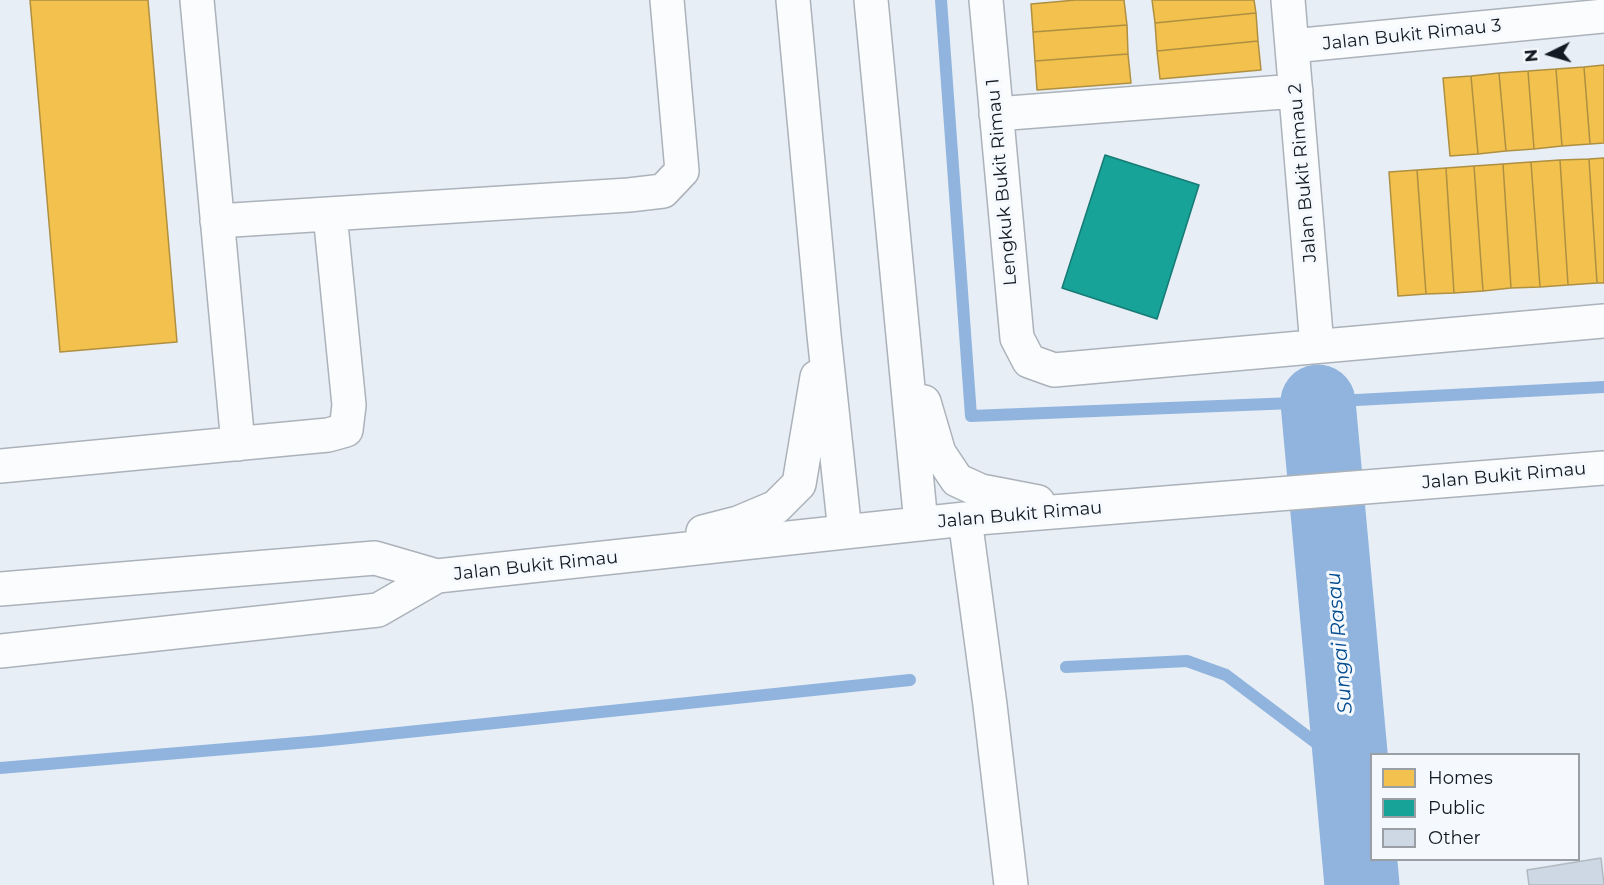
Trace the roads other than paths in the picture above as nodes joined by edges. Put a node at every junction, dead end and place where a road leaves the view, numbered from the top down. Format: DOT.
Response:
graph roads {
  1 [pos="197,0"];
  2 [pos="667,0"];
  3 [pos="793,0"];
  4 [pos="871,0"];
  5 [pos="986,0"];
  6 [pos="1288,0"];
  7 [pos="1599,11"];
  8 [pos="1292,46"];
  9 [pos="1296,91"];
  10 [pos="996,114"];
  11 [pos="330,214"];
  12 [pos="217,221"];
  13 [pos="1604,321"];
  14 [pos="901,325"];
  15 [pos="824,335"];
  16 [pos="1317,346"];
  17 [pos="238,444"];
  18 [pos="0,466"];
  19 [pos="1604,468"];
  20 [pos="1076,510"];
  21 [pos="965,519"];
  22 [pos="921,524"];
  23 [pos="844,532"];
  24 [pos="590,560"];
  25 [pos="437,576"];
  26 [pos="0,589"];
  27 [pos="0,651"];
  28 [pos="1011,885"];
  1 -- 12 [label="street"];
  2 -- 11 [label="street"];
  3 -- 15 [label="street"];
  4 -- 14 [label="street"];
  5 -- 10 [label="street, Lengkuk Bukit Rimau 1"];
  6 -- 8 [label="street, Jalan Bukit Rimau 2"];
  7 -- 8 [label="street, Jalan Bukit Rimau 3"];
  8 -- 9 [label="street, Jalan Bukit Rimau 2"];
  9 -- 10 [label="street"];
  9 -- 16 [label="street, Jalan Bukit Rimau 2"];
  10 -- 16 [label="street, Lengkuk Bukit Rimau 1"];
  11 -- 12 [label="street"];
  11 -- 17 [label="street"];
  12 -- 17 [label="street"];
  13 -- 16 [label="street"];
  14 -- 20 [label="street"];
  14 -- 22 [label="street"];
  15 -- 23 [label="street"];
  15 -- 24 [label="street"];
  17 -- 18 [label="street"];
  19 -- 20 [label="street, Jalan Bukit Rimau"];
  20 -- 21 [label="street, Jalan Bukit Rimau"];
  21 -- 22 [label="street, Jalan Bukit Rimau"];
  21 -- 28 [label="street"];
  22 -- 23 [label="street, Jalan Bukit Rimau"];
  23 -- 24 [label="street, Jalan Bukit Rimau"];
  24 -- 25 [label="street, Jalan Bukit Rimau"];
  25 -- 26 [label="street, Jalan Bukit Rimau"];
  25 -- 27 [label="street, Jalan Bukit Rimau"];
}
